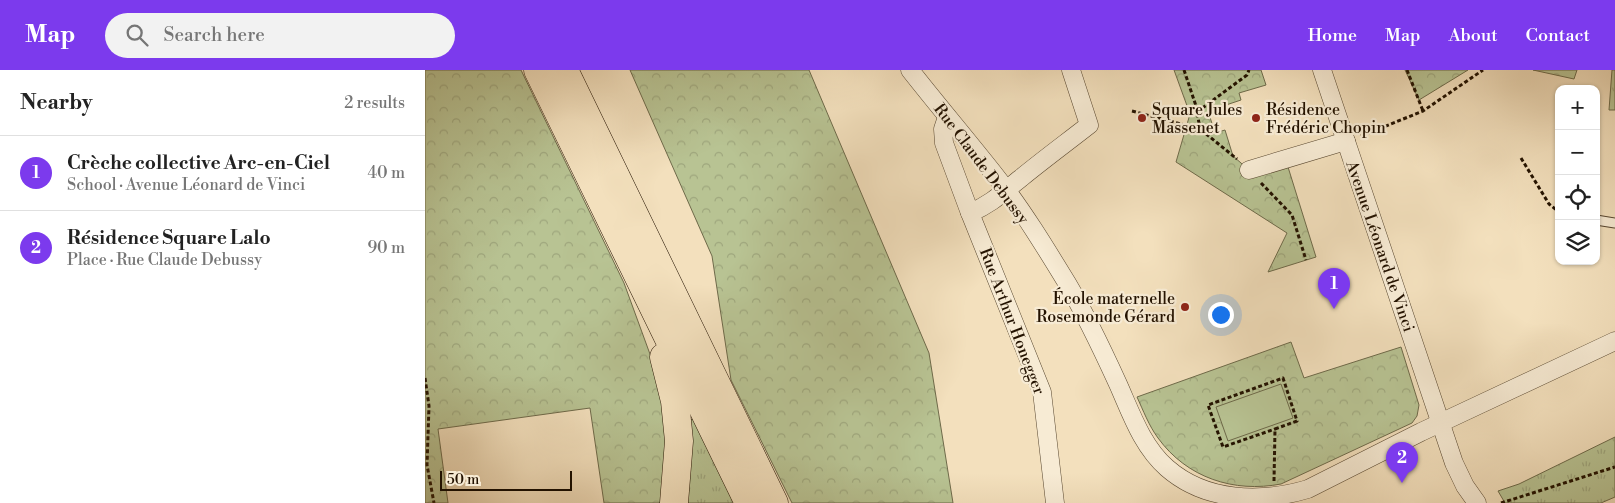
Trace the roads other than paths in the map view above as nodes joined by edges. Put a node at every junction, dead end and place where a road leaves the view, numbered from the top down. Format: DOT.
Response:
graph roads {
  1 [pos="538,70"];
  2 [pos="564,70"];
  3 [pos="911,70"];
  4 [pos="1071,70"];
  5 [pos="1322,70"];
  6 [pos="947,117"];
  7 [pos="1346,141"];
  8 [pos="1249,170"];
  9 [pos="1007,191"];
  10 [pos="970,213"];
  11 [pos="1600,221"];
  12 [pos="1615,223"];
  13 [pos="631,263"];
  14 [pos="1615,341"];
  15 [pos="1441,423"];
  16 [pos="1281,500"];
  17 [pos="674,503"];
  18 [pos="749,503"];
  19 [pos="775,503"];
  20 [pos="1055,503"];
  21 [pos="1477,503"];
  1 -- 13 [label="highway"];
  2 -- 19 [label="highway"];
  3 -- 6 [label="street, Rue Claude Debussy"];
  4 -- 9 [label="street"];
  5 -- 7 [label="street, Avenue Léonard de Vinci"];
  6 -- 9 [label="street, Rue Claude Debussy"];
  6 -- 10 [label="street, Rue Arthur Honegger"];
  7 -- 8 [label="street"];
  7 -- 15 [label="street, Avenue Léonard de Vinci"];
  9 -- 10 [label="street"];
  9 -- 16 [label="street, Rue Claude Debussy"];
  10 -- 20 [label="street, Rue Arthur Honegger"];
  11 -- 12 [label="lane"];
  13 -- 17 [label="highway"];
  13 -- 18 [label="highway"];
  14 -- 15 [label="street, Rue Claude Debussy"];
  15 -- 16 [label="street, Rue Claude Debussy"];
  15 -- 21 [label="street, Avenue Léonard de Vinci"];
}
